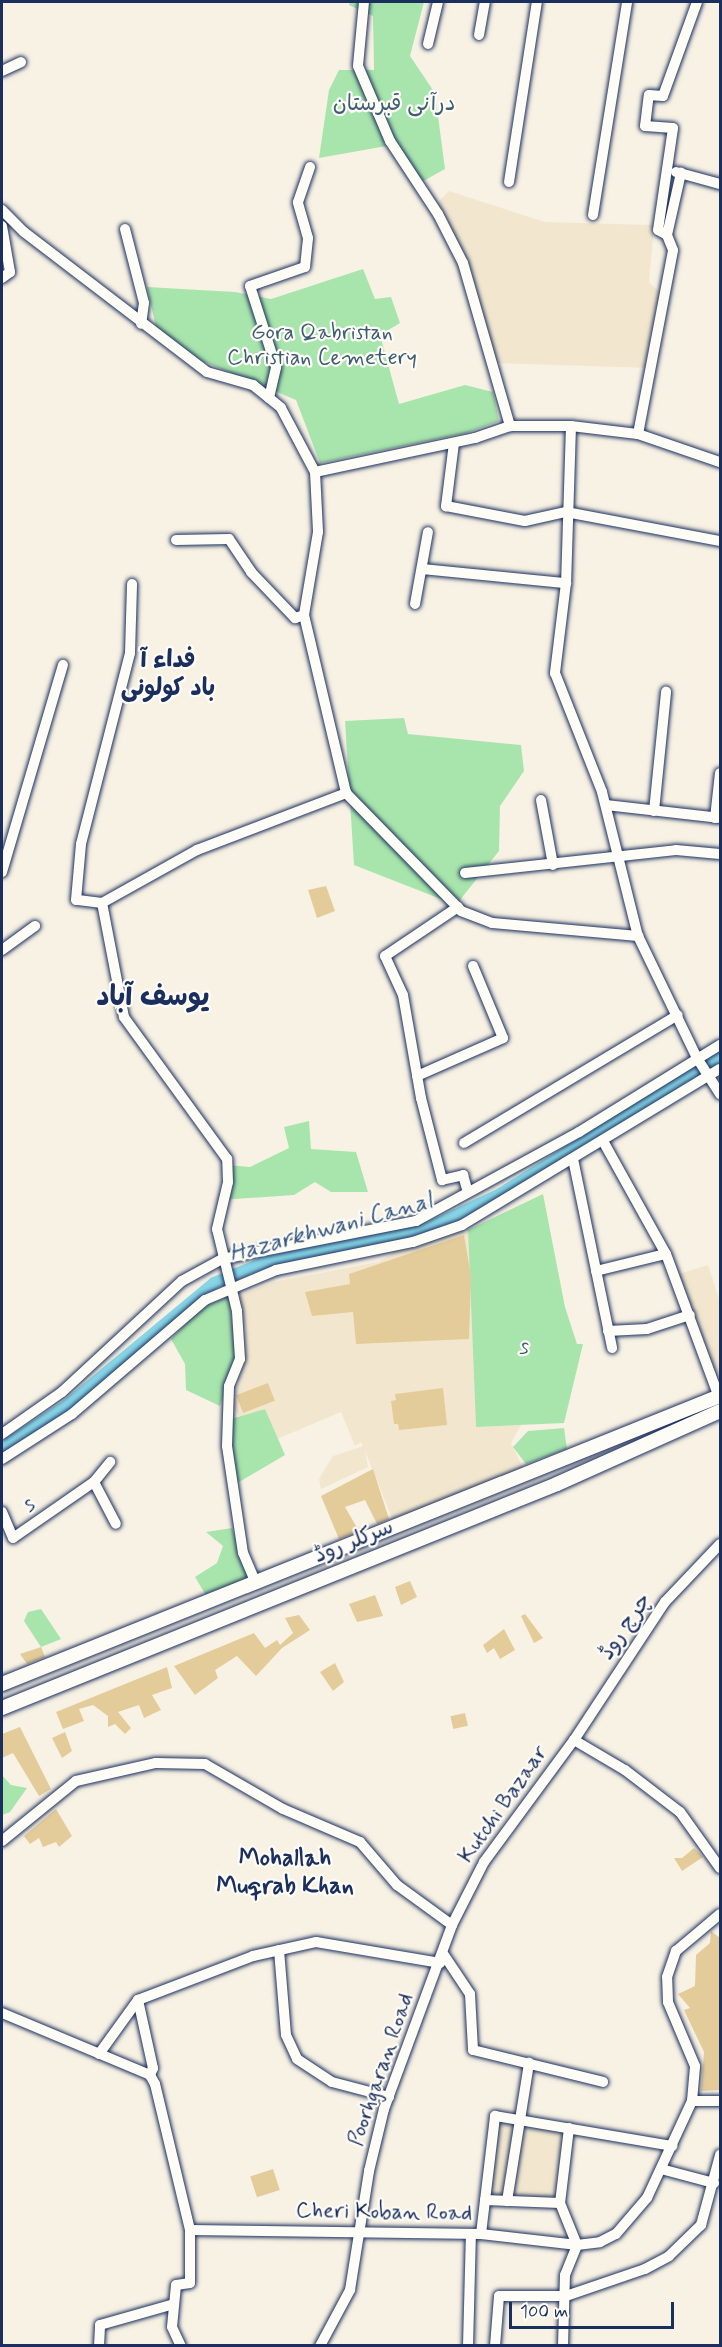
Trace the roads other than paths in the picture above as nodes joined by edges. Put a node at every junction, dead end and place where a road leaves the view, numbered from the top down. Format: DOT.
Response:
graph roads {
  1 [pos="364,2"];
  2 [pos="438,2"];
  3 [pos="485,2"];
  4 [pos="537,2"];
  5 [pos="627,2"];
  6 [pos="697,2"];
  7 [pos="478,35"];
  8 [pos="428,44"];
  9 [pos="21,62"];
  10 [pos="2,71"];
  11 [pos="310,167"];
  12 [pos="667,169"];
  13 [pos="681,173"];
  14 [pos="509,182"];
  15 [pos="720,184"];
  16 [pos="2,210"];
  17 [pos="593,215"];
  18 [pos="2,226"];
  19 [pos="124,229"];
  20 [pos="667,235"];
  21 [pos="2,278"];
  22 [pos="141,324"];
  23 [pos="269,399"];
  24 [pos="510,426"];
  25 [pos="571,426"];
  26 [pos="638,434"];
  27 [pos="454,442"];
  28 [pos="720,462"];
  29 [pos="315,472"];
  30 [pos="566,512"];
  31 [pos="428,532"];
  32 [pos="176,540"];
  33 [pos="720,541"];
  34 [pos="422,569"];
  35 [pos="566,583"];
  36 [pos="132,584"];
  37 [pos="415,604"];
  38 [pos="304,615"];
  39 [pos="63,665"];
  40 [pos="666,692"];
  41 [pos="720,773"];
  42 [pos="346,793"];
  43 [pos="542,800"];
  44 [pos="606,805"];
  45 [pos="654,810"];
  46 [pos="718,818"];
  47 [pos="720,854"];
  48 [pos="620,859"];
  49 [pos="553,865"];
  50 [pos="2,872"];
  51 [pos="465,873"];
  52 [pos="102,903"];
  53 [pos="458,907"];
  54 [pos="35,926"];
  55 [pos="638,936"];
  56 [pos="2,950"];
  57 [pos="473,966"];
  58 [pos="678,1015"];
  59 [pos="720,1045"];
  60 [pos="697,1058"];
  61 [pos="720,1069"];
  62 [pos="417,1076"];
  63 [pos="709,1076"];
  64 [pos="720,1094"];
  65 [pos="603,1141"];
  66 [pos="464,1143"];
  67 [pos="573,1159"];
  68 [pos="468,1192"];
  69 [pos="666,1254"];
  70 [pos="222,1259"];
  71 [pos="596,1271"];
  72 [pos="230,1287"];
  73 [pos="690,1315"];
  74 [pos="608,1331"];
  75 [pos="612,1348"];
  76 [pos="720,1396"];
  77 [pos="720,1411"];
  78 [pos="2,1434"];
  79 [pos="2,1459"];
  80 [pos="110,1462"];
  81 [pos="93,1482"];
  82 [pos="2,1512"];
  83 [pos="116,1524"];
  84 [pos="720,1544"];
  85 [pos="255,1581"];
  86 [pos="263,1601"];
  87 [pos="2,1684"];
  88 [pos="2,1708"];
  89 [pos="574,1740"];
  90 [pos="2,1841"];
  91 [pos="720,1868"];
  92 [pos="720,1914"];
  93 [pos="452,1925"];
  94 [pos="279,1950"];
  95 [pos="442,1959"];
  96 [pos="138,2000"];
  97 [pos="2,2013"];
  98 [pos="99,2054"];
  99 [pos="529,2063"];
  100 [pos="150,2075"];
  101 [pos="603,2082"];
  102 [pos="389,2097"];
  103 [pos="692,2101"];
  104 [pos="720,2101"];
  105 [pos="519,2120"];
  106 [pos="569,2128"];
  107 [pos="672,2146"];
  108 [pos="720,2155"];
  109 [pos="661,2169"];
  110 [pos="714,2183"];
  111 [pos="485,2200"];
  112 [pos="507,2201"];
  113 [pos="560,2203"];
  114 [pos="190,2229"];
  115 [pos="363,2231"];
  116 [pos="476,2234"];
  117 [pos="577,2245"];
  118 [pos="566,2296"];
  119 [pos="174,2304"];
  120 [pos="99,2346"];
  121 [pos="181,2346"];
  122 [pos="320,2346"];
  123 [pos="468,2346"];
  124 [pos="495,2346"];
  125 [pos="563,2346"];
  1 -- 24 [label="street"];
  2 -- 8 [label="street"];
  3 -- 7 [label="street"];
  4 -- 14 [label="street"];
  5 -- 17 [label="street"];
  6 -- 12 [label="street"];
  9 -- 10 [label="street"];
  11 -- 23 [label="street"];
  12 -- 13 [label="street"];
  12 -- 20 [label="street"];
  13 -- 15 [label="street"];
  13 -- 20 [label="street"];
  16 -- 22 [label="street"];
  18 -- 21 [label="street"];
  19 -- 22 [label="street"];
  20 -- 26 [label="street"];
  22 -- 23 [label="street"];
  23 -- 29 [label="street"];
  24 -- 25 [label="street"];
  24 -- 27 [label="street"];
  25 -- 26 [label="street"];
  25 -- 30 [label="street"];
  26 -- 28 [label="street"];
  27 -- 29 [label="street"];
  27 -- 30 [label="street"];
  29 -- 38 [label="street"];
  30 -- 33 [label="street"];
  30 -- 35 [label="street"];
  31 -- 34 [label="street"];
  32 -- 38 [label="street"];
  34 -- 35 [label="street"];
  34 -- 37 [label="street"];
  35 -- 44 [label="street"];
  36 -- 52 [label="street"];
  38 -- 42 [label="street"];
  39 -- 50 [label="street"];
  40 -- 45 [label="street"];
  41 -- 46 [label="street"];
  42 -- 52 [label="street"];
  42 -- 53 [label="street"];
  43 -- 49 [label="street"];
  44 -- 45 [label="street"];
  44 -- 48 [label="street"];
  45 -- 46 [label="street"];
  47 -- 48 [label="street"];
  48 -- 49 [label="street"];
  48 -- 55 [label="street"];
  49 -- 51 [label="street"];
  52 -- 70 [label="street"];
  53 -- 55 [label="street"];
  53 -- 62 [label="street"];
  54 -- 56 [label="street"];
  55 -- 58 [label="street"];
  57 -- 62 [label="street"];
  58 -- 60 [label="street"];
  58 -- 66 [label="street"];
  59 -- 60 [label="street"];
  60 -- 63 [label="street"];
  60 -- 68 [label="street"];
  61 -- 63 [label="street"];
  62 -- 68 [label="street"];
  63 -- 64 [label="street"];
  63 -- 65 [label="street"];
  65 -- 67 [label="street"];
  65 -- 69 [label="street"];
  67 -- 71 [label="street"];
  67 -- 72 [label="street"];
  68 -- 70 [label="street"];
  69 -- 71 [label="street"];
  69 -- 73 [label="street"];
  70 -- 72 [label="street"];
  70 -- 78 [label="street"];
  71 -- 74 [label="street"];
  72 -- 79 [label="street"];
  72 -- 85 [label="street"];
  73 -- 74 [label="street"];
  73 -- 76 [label="street"];
  74 -- 75 [label="street"];
  76 -- 85 [label="main road"];
  77 -- 86 [label="main road, سرکلر روڈ"];
  80 -- 81 [label="street, s"];
  81 -- 82 [label="street, s"];
  81 -- 83 [label="street"];
  84 -- 89 [label="street, چرچ روڈ"];
  85 -- 86 [label="main road"];
  85 -- 87 [label="main road"];
  86 -- 88 [label="main road, سرکلر روڈ"];
  89 -- 91 [label="street"];
  89 -- 93 [label="street, Kutchi Bazaar"];
  90 -- 93 [label="street"];
  92 -- 103 [label="street"];
  93 -- 95 [label="street, Poorhgaran Road"];
  94 -- 95 [label="street"];
  94 -- 96 [label="street"];
  94 -- 102 [label="street"];
  95 -- 99 [label="street"];
  95 -- 102 [label="street, Poorhgaran Road"];
  96 -- 98 [label="street"];
  96 -- 100 [label="street"];
  97 -- 98 [label="street"];
  98 -- 100 [label="street"];
  99 -- 101 [label="street"];
  99 -- 105 [label="street"];
  100 -- 114 [label="street"];
  102 -- 115 [label="street, Poorhgaran Road"];
  103 -- 104 [label="street"];
  103 -- 107 [label="street, Cheri Koban Road"];
  105 -- 106 [label="street"];
  105 -- 111 [label="street"];
  105 -- 112 [label="street"];
  106 -- 107 [label="street"];
  106 -- 113 [label="street"];
  107 -- 109 [label="street, Cheri Koban Road"];
  108 -- 110 [label="street"];
  109 -- 110 [label="street"];
  109 -- 117 [label="street, Cheri Koban Road"];
  110 -- 118 [label="street"];
  111 -- 112 [label="street"];
  111 -- 116 [label="street"];
  112 -- 113 [label="street"];
  113 -- 117 [label="street"];
  114 -- 115 [label="street, Cheri Koban Road"];
  114 -- 119 [label="street"];
  115 -- 116 [label="street, Cheri Koban Road"];
  115 -- 122 [label="street, Poorhgaran Road"];
  116 -- 117 [label="street, Cheri Koban Road"];
  116 -- 123 [label="street"];
  117 -- 118 [label="street"];
  118 -- 124 [label="street"];
  118 -- 125 [label="street"];
  119 -- 120 [label="street"];
  119 -- 121 [label="street"];
}
